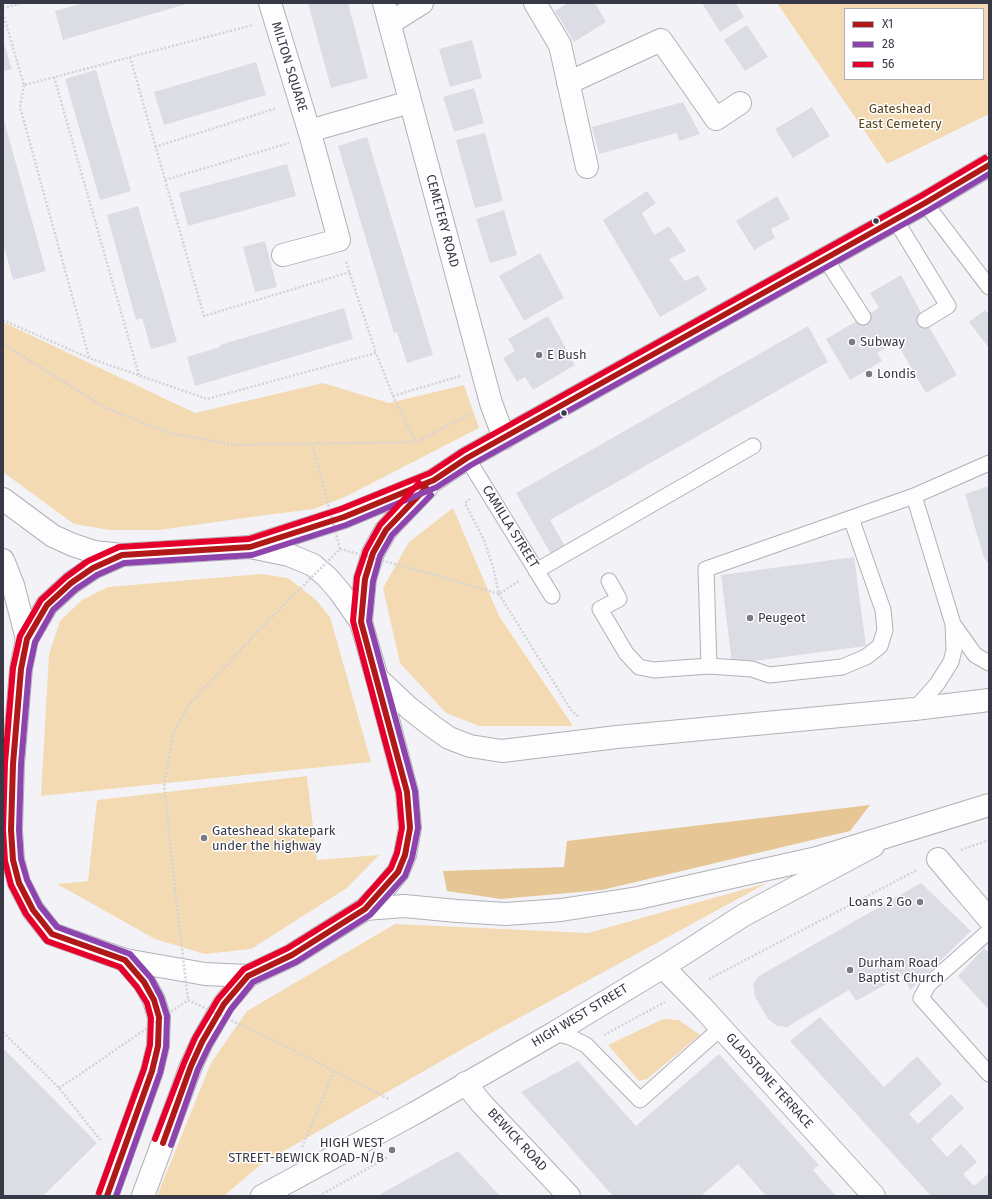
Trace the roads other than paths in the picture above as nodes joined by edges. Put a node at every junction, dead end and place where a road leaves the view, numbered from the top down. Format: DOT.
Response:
graph roads {
  1 [pos="422,3"];
  2 [pos="535,3"];
  3 [pos="272,11"];
  4 [pos="387,13"];
  5 [pos="568,83"];
  6 [pos="410,102"];
  7 [pos="740,103"];
  8 [pos="310,134"];
  9 [pos="989,165"];
  10 [pos="587,166"];
  11 [pos="925,203"];
  12 [pos="895,219"];
  13 [pos="283,255"];
  14 [pos="825,258"];
  15 [pos="989,287"];
  16 [pos="863,317"];
  17 [pos="925,320"];
  18 [pos="504,438"];
  19 [pos="753,446"];
  20 [pos="467,458"];
  21 [pos="989,463"];
  22 [pos="434,480"];
  23 [pos="914,496"];
  24 [pos="3,499"];
  25 [pos="851,518"];
  26 [pos="250,547"];
  27 [pos="122,556"];
  28 [pos="3,560"];
  29 [pos="536,571"];
  30 [pos="609,581"];
  31 [pos="552,596"];
  32 [pos="361,622"];
  33 [pos="953,624"];
  34 [pos="27,639"];
  35 [pos="989,664"];
  36 [pos="709,666"];
  37 [pos="377,678"];
  38 [pos="989,700"];
  39 [pos="915,709"];
  40 [pos="989,805"];
  41 [pos="897,833"];
  42 [pos="938,859"];
  43 [pos="365,909"];
  44 [pos="989,918"];
  45 [pos="989,931"];
  46 [pos="125,960"];
  47 [pos="663,967"];
  48 [pos="248,976"];
  49 [pos="721,1028"];
  50 [pos="554,1033"];
  51 [pos="989,1074"];
  52 [pos="465,1083"];
  53 [pos="107,1196"];
  54 [pos="143,1196"];
  55 [pos="262,1196"];
  56 [pos="570,1196"];
  57 [pos="874,1196"];
  1 -- 4 [label="main road"];
  2 -- 5 [label="main road"];
  3 -- 8 [label="main road, MILTON SQUARE"];
  4 -- 6 [label="main road, CEMETERY ROAD"];
  5 -- 7 [label="main road"];
  5 -- 10 [label="main road"];
  6 -- 8 [label="main road"];
  6 -- 18 [label="main road, CEMETERY ROAD"];
  8 -- 13 [label="main road, MILTON SQUARE"];
  9 -- 11 [label="main road"];
  11 -- 12 [label="main road"];
  11 -- 15 [label="lane"];
  12 -- 14 [label="main road"];
  12 -- 17 [label="lane"];
  14 -- 16 [label="lane"];
  14 -- 18 [label="main road"];
  18 -- 20 [label="main road"];
  19 -- 29 [label="lane"];
  20 -- 22 [label="main road"];
  20 -- 29 [label="lane, CAMILLA STREET"];
  21 -- 23 [label="lane"];
  22 -- 26 [label="main road"];
  22 -- 32 [label="main road"];
  23 -- 25 [label="lane"];
  23 -- 33 [label="lane"];
  24 -- 27 [label="main road"];
  25 -- 36 [label="lane"];
  25 -- 36 [label="lane"];
  26 -- 27 [label="main road"];
  26 -- 32 [label="main road"];
  27 -- 34 [label="main road"];
  28 -- 34 [label="main road"];
  29 -- 31 [label="lane, CAMILLA STREET"];
  30 -- 36 [label="lane"];
  32 -- 37 [label="main road"];
  33 -- 35 [label="lane"];
  33 -- 39 [label="lane"];
  34 -- 46 [label="main road"];
  37 -- 39 [label="main road"];
  37 -- 43 [label="main road"];
  38 -- 39 [label="main road"];
  40 -- 41 [label="main road"];
  41 -- 43 [label="main road"];
  41 -- 47 [label="main road, HIGH WEST STREET"];
  42 -- 44 [label="main road"];
  43 -- 48 [label="main road"];
  45 -- 51 [label="lane"];
  46 -- 48 [label="main road"];
  46 -- 53 [label="main road"];
  47 -- 49 [label="main road, GLADSTONE TERRACE"];
  47 -- 50 [label="main road, HIGH WEST STREET"];
  48 -- 54 [label="main road"];
  49 -- 50 [label="lane"];
  49 -- 57 [label="main road, GLADSTONE TERRACE"];
  50 -- 52 [label="main road, HIGH WEST STREET"];
  52 -- 55 [label="main road, HIGH WEST STREET"];
  52 -- 56 [label="main road, BEWICK ROAD"];
}
